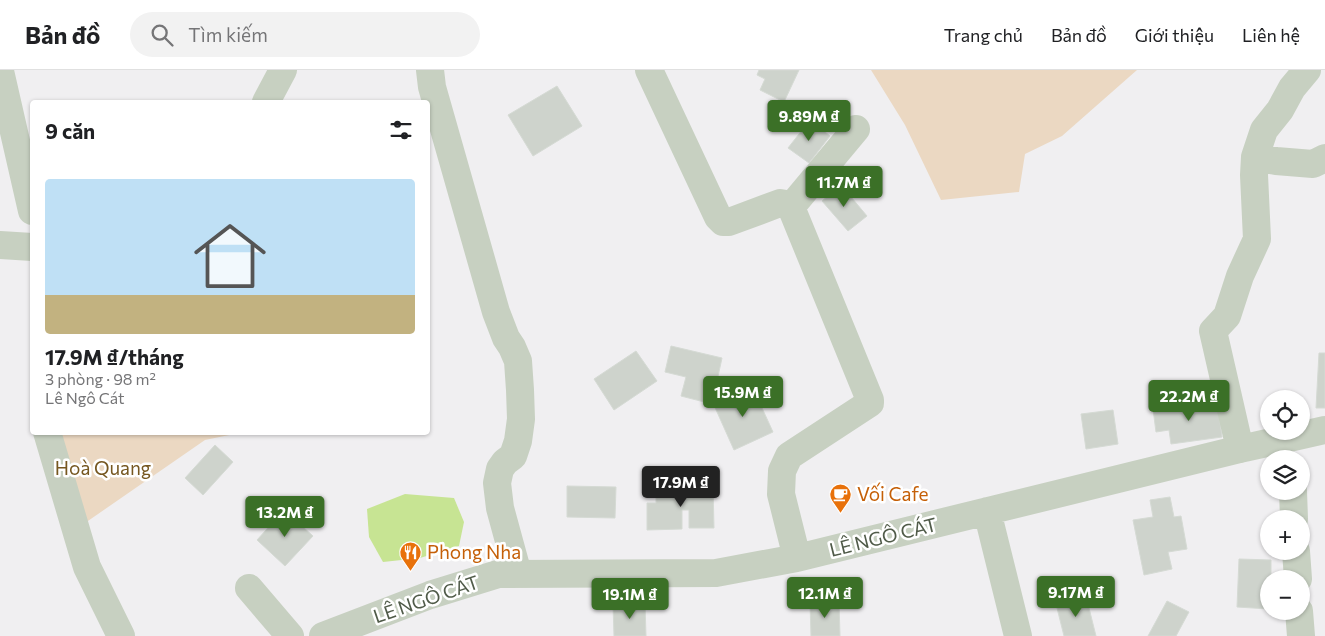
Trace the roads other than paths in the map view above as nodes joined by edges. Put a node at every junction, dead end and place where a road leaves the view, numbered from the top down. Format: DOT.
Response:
graph roads {
  1 [pos="0,70"];
  2 [pos="283,70"];
  3 [pos="430,70"];
  4 [pos="649,70"];
  5 [pos="1308,70"];
  6 [pos="267,100"];
  7 [pos="856,129"];
  8 [pos="1255,157"];
  9 [pos="1325,158"];
  10 [pos="30,201"];
  11 [pos="791,207"];
  12 [pos="0,245"];
  13 [pos="30,247"];
  14 [pos="1325,430"];
  15 [pos="48,435"];
  16 [pos="1240,448"];
  17 [pos="1291,448"];
  18 [pos="987,511"];
  19 [pos="797,558"];
  20 [pos="518,574"];
  21 [pos="249,588"];
  22 [pos="1300,620"];
  23 [pos="121,636"];
  24 [pos="290,636"];
  25 [pos="323,636"];
  26 [pos="1018,636"];
  27 [pos="1301,636"];
  1 -- 10 [label="street"];
  2 -- 6 [label="street"];
  3 -- 20 [label="street"];
  4 -- 11 [label="street"];
  5 -- 8 [label="street"];
  7 -- 11 [label="street"];
  8 -- 9 [label="street"];
  8 -- 16 [label="street"];
  11 -- 19 [label="street"];
  12 -- 13 [label="street"];
  14 -- 17 [label="street, LÊ NGÔ CÁT"];
  15 -- 23 [label="street"];
  16 -- 17 [label="street, LÊ NGÔ CÁT"];
  16 -- 18 [label="street, LÊ NGÔ CÁT"];
  18 -- 19 [label="street, LÊ NGÔ CÁT"];
  18 -- 26 [label="street"];
  19 -- 20 [label="street, LÊ NGÔ CÁT"];
  20 -- 25 [label="street, LÊ NGÔ CÁT"];
  21 -- 24 [label="street"];
  22 -- 27 [label="street"];
}
